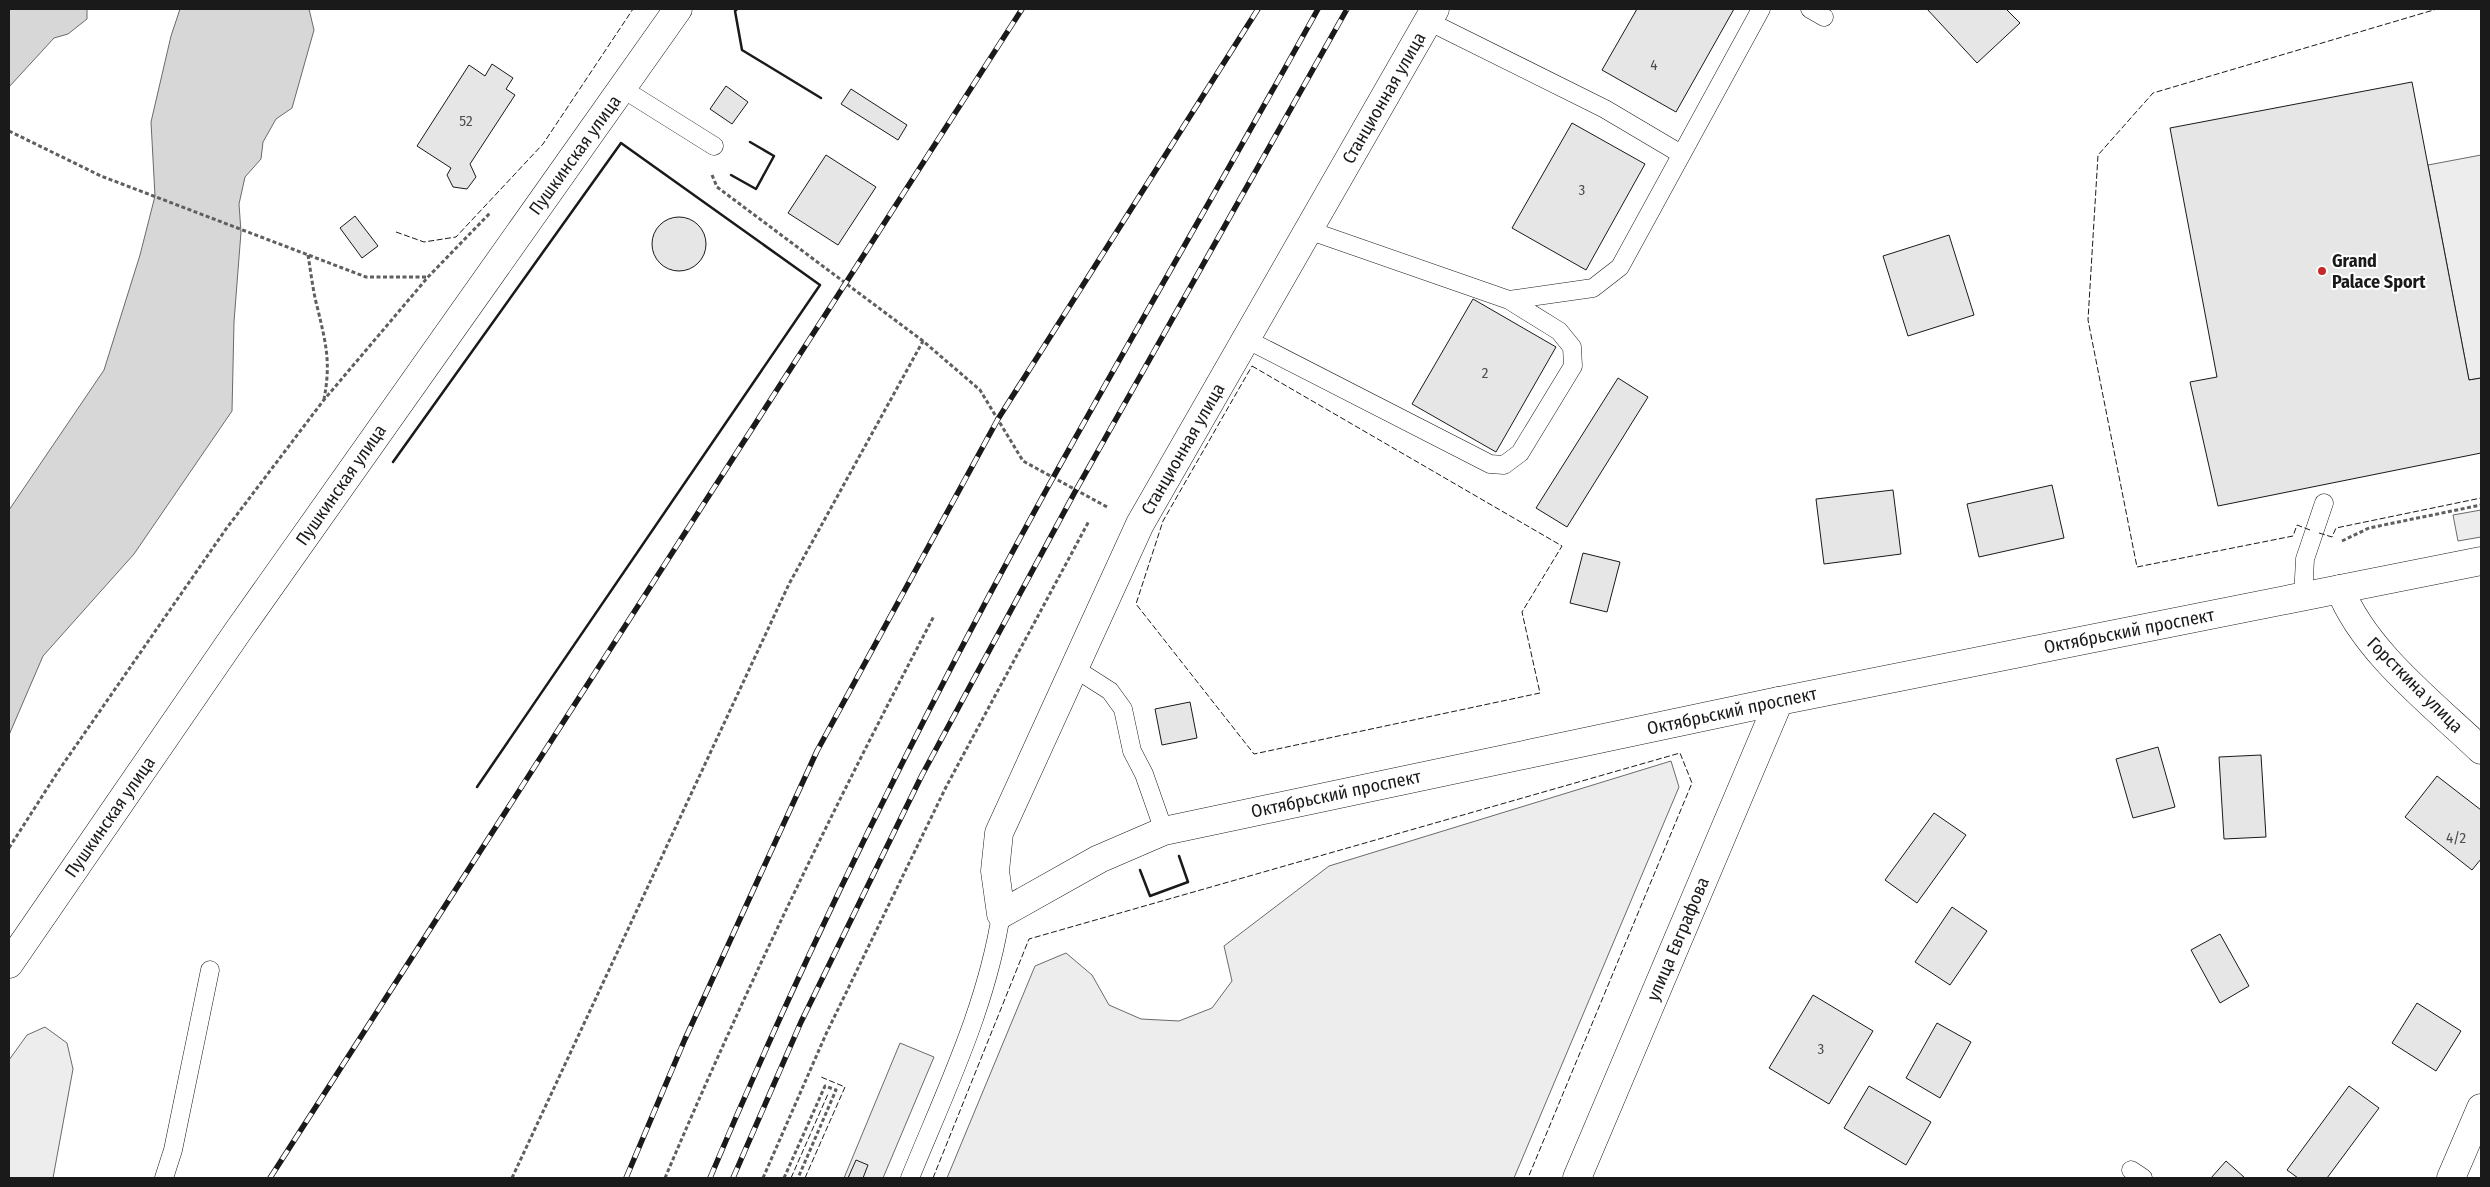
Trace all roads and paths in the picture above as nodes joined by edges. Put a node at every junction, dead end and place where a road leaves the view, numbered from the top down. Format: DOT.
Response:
graph roads {
  1 [pos="678,9"];
  2 [pos="1761,9"];
  3 [pos="1432,15"];
  4 [pos="623,89"];
  5 [pos="9,131"];
  6 [pos="714,146"];
  7 [pos="1681,154"];
  8 [pos="496,207"];
  9 [pos="1308,230"];
  10 [pos="308,255"];
  11 [pos="428,277"];
  12 [pos="1509,300"];
  13 [pos="1246,339"];
  14 [pos="923,341"];
  15 [pos="323,401"];
  16 [pos="2324,503"];
  17 [pos="2481,505"];
  18 [pos="1089,521"];
  19 [pos="1140,524"];
  20 [pos="2305,559"];
  21 [pos="2481,561"];
  22 [pos="2340,589"];
  23 [pos="2303,597"];
  24 [pos="934,616"];
  25 [pos="1074,668"];
  26 [pos="1779,701"];
  27 [pos="2481,750"];
  28 [pos="1164,831"];
  29 [pos="9,848"];
  30 [pos="1001,914"];
  31 [pos="9,964"];
  32 [pos="210,970"];
  33 [pos="2481,1108"];
  34 [pos="164,1178"];
  35 [pos="512,1178"];
  36 [pos="666,1178"];
  37 [pos="763,1178"];
  38 [pos="784,1178"];
  39 [pos="798,1178"];
  40 [pos="910,1178"];
  41 [pos="1577,1178"];
  42 [pos="2452,1178"];
  1 -- 4 [label="street, Пушкинская улица"];
  2 -- 7 [label="lane"];
  3 -- 7 [label="lane"];
  3 -- 9 [label="street, Станционная улица"];
  4 -- 6 [label="lane"];
  4 -- 31 [label="street, Пушкинская улица"];
  5 -- 10 [label="path"];
  6 -- 14 [label="path"];
  7 -- 12 [label="lane"];
  8 -- 11 [label="path"];
  9 -- 12 [label="lane"];
  9 -- 13 [label="street, Станционная улица"];
  10 -- 11 [label="path"];
  10 -- 15 [label="path"];
  11 -- 15 [label="path"];
  12 -- 13 [label="lane"];
  13 -- 19 [label="street, Станционная улица"];
  14 -- 19 [label="path"];
  14 -- 35 [label="path"];
  15 -- 29 [label="path"];
  16 -- 20 [label="lane"];
  17 -- 20 [label="path"];
  18 -- 37 [label="path"];
  19 -- 25 [label="street, Станционная улица"];
  20 -- 23 [label="lane"];
  21 -- 22 [label="street, Октябрьский проспект"];
  22 -- 23 [label="street, Октябрьский проспект"];
  22 -- 27 [label="street, Горсткина улица"];
  23 -- 26 [label="street, Октябрьский проспект"];
  24 -- 36 [label="path"];
  25 -- 28 [label="lane"];
  25 -- 30 [label="street, Станционная улица"];
  26 -- 28 [label="street, Октябрьский проспект"];
  26 -- 41 [label="street, улица Евграфова"];
  28 -- 30 [label="street, Октябрьский проспект"];
  30 -- 40 [label="lane"];
  32 -- 34 [label="lane"];
  33 -- 42 [label="street"];
  38 -- 39 [label="path"];
}
